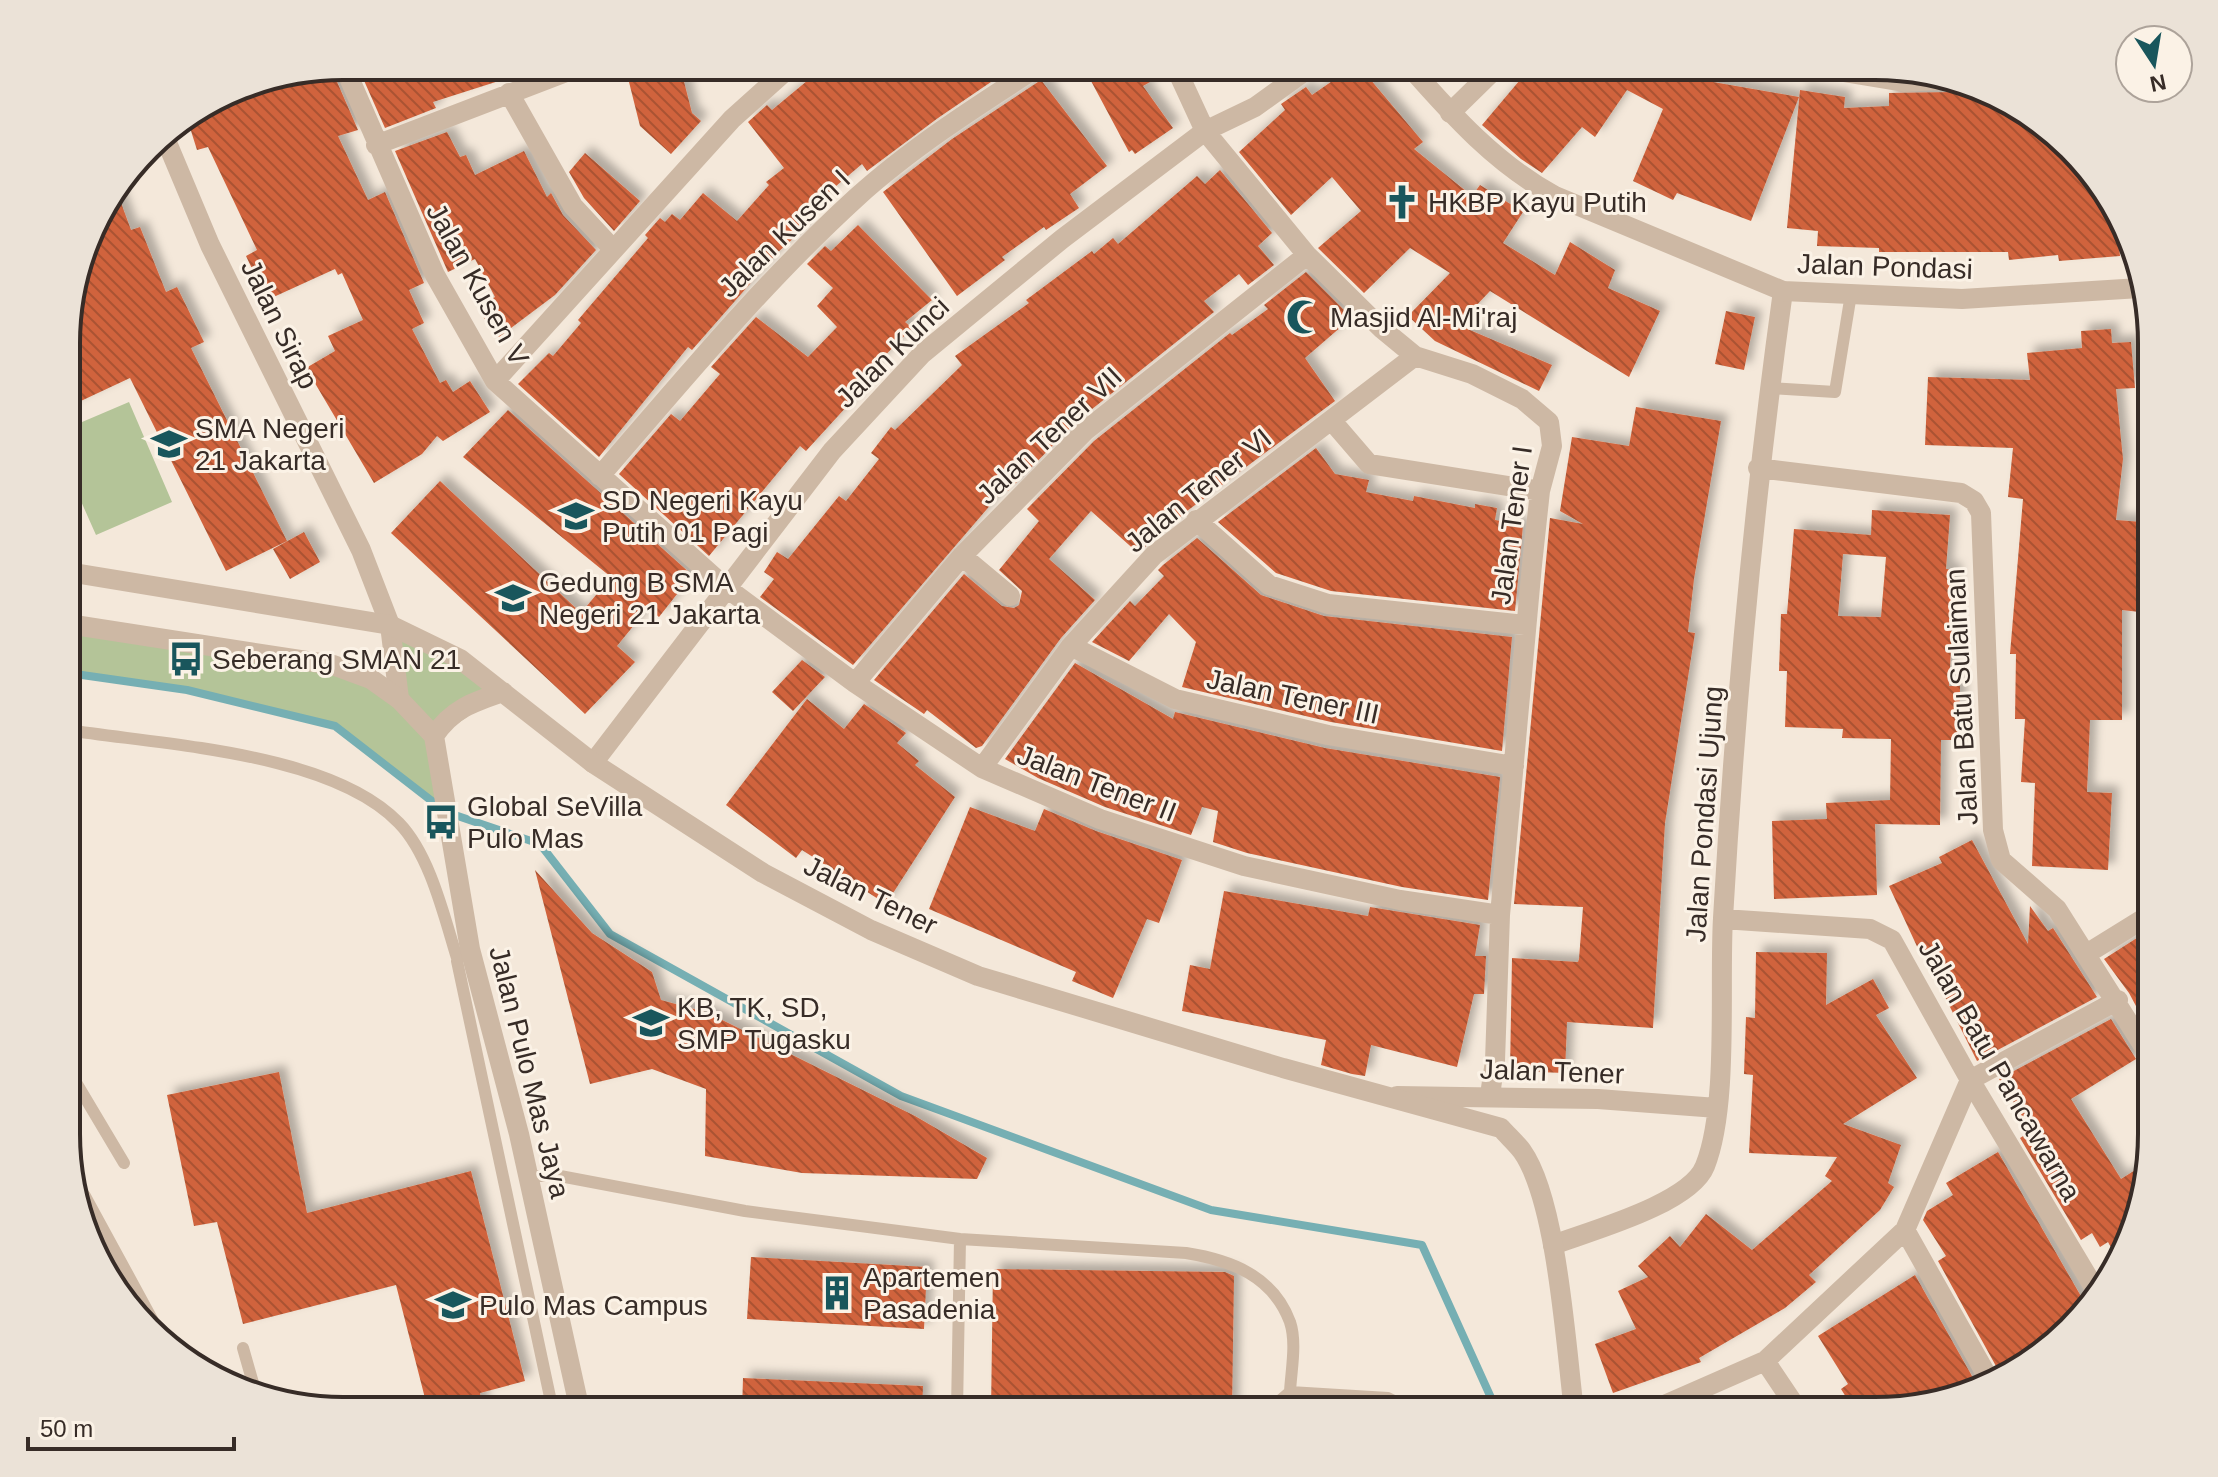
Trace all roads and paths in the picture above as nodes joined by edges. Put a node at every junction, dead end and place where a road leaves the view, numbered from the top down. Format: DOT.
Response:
graph roads {
  1 [pos="350,80"];
  2 [pos="544,80"];
  3 [pos="775,80"];
  4 [pos="1018,80"];
  5 [pos="1181,80"];
  6 [pos="1293,80"];
  7 [pos="1421,80"];
  8 [pos="1484,80"];
  9 [pos="509,93"];
  10 [pos="1450,113"];
  11 [pos="1205,131"];
  12 [pos="376,145"];
  13 [pos="169,146"];
  14 [pos="612,248"];
  15 [pos="1307,255"];
  16 [pos="2132,288"];
  17 [pos="1783,291"];
  18 [pos="1851,294"];
  19 [pos="1415,356"];
  20 [pos="495,381"];
  21 [pos="1769,388"];
  22 [pos="1332,421"];
  23 [pos="1758,468"];
  24 [pos="600,476"];
  25 [pos="1540,491"];
  26 [pos="1196,520"];
  27 [pos="962,556"];
  28 [pos="80,574"];
  29 [pos="724,586"];
  30 [pos="1010,596"];
  31 [pos="390,625"];
  32 [pos="1525,625"];
  33 [pos="80,626"];
  34 [pos="1071,646"];
  35 [pos="855,683"];
  36 [pos="503,692"];
  37 [pos="399,699"];
  38 [pos="80,731"];
  39 [pos="434,740"];
  40 [pos="593,763"];
  41 [pos="1514,766"];
  42 [pos="982,768"];
  43 [pos="1500,915"];
  44 [pos="1723,919"];
  45 [pos="2137,923"];
  46 [pos="463,953"];
  47 [pos="2088,953"];
  48 [pos="2118,1000"];
  49 [pos="2137,1033"];
  50 [pos="1970,1080"];
  51 [pos="80,1089"];
  52 [pos="1490,1095"];
  53 [pos="1384,1097"];
  54 [pos="1717,1108"];
  55 [pos="124,1163"];
  56 [pos="528,1176"];
  57 [pos="90,1206"];
  58 [pos="1905,1230"];
  59 [pos="960,1239"];
  60 [pos="1553,1245"];
  61 [pos="2092,1283"];
  62 [pos="145,1307"];
  63 [pos="243,1348"];
  64 [pos="1765,1361"];
  65 [pos="1985,1372"];
  66 [pos="252,1380"];
  67 [pos="1290,1392"];
  68 [pos="1285,1396"];
  69 [pos="1361,1396"];
  70 [pos="1572,1396"];
  71 [pos="1685,1396"];
  72 [pos="1789,1396"];
  73 [pos="550,1397"];
  74 [pos="574,1397"];
  75 [pos="957,1397"];
  1 -- 12 [label="street, Jalan Kusen V"];
  2 -- 9 [label="street"];
  3 -- 14 [label="street"];
  4 -- 24 [label="street, Jalan Kusen I"];
  5 -- 11 [label="street, Jalan Tener I"];
  6 -- 11 [label="street, Jalan Kunci"];
  7 -- 10 [label="street, Jalan Pondasi"];
  8 -- 10 [label="street"];
  9 -- 12 [label="street"];
  9 -- 14 [label="street"];
  10 -- 17 [label="street, Jalan Pondasi"];
  11 -- 15 [label="street, Jalan Tener I"];
  11 -- 29 [label="street, Jalan Kunci"];
  12 -- 20 [label="street, Jalan Kusen V"];
  13 -- 31 [label="street, Jalan Sirap"];
  14 -- 20 [label="street"];
  15 -- 19 [label="street, Jalan Tener I"];
  15 -- 27 [label="street, Jalan Tener VII"];
  16 -- 18 [label="street, Jalan Pondasi"];
  17 -- 18 [label="street, Jalan Pondasi"];
  17 -- 21 [label="street, Jalan Pondasi Ujung"];
  18 -- 21 [label="lane"];
  19 -- 22 [label="street, Jalan Tener VI"];
  19 -- 25 [label="street, Jalan Tener I"];
  20 -- 24 [label="street, Jalan Kusen V"];
  21 -- 23 [label="street, Jalan Pondasi Ujung"];
  22 -- 25 [label="street"];
  22 -- 26 [label="street, Jalan Tener VI"];
  23 -- 44 [label="street, Jalan Pondasi Ujung"];
  23 -- 47 [label="street, Jalan Batu Sulaiman"];
  24 -- 29 [label="street, Jalan Kusen V"];
  25 -- 32 [label="street, Jalan Tener I"];
  26 -- 32 [label="street"];
  26 -- 34 [label="street, Jalan Tener VI"];
  27 -- 30 [label="street"];
  27 -- 35 [label="street, Jalan Tener VII"];
  28 -- 31 [label="street, Jalan Tener"];
  29 -- 35 [label="street, Jalan Tener II"];
  29 -- 40 [label="street, Jalan Kunci"];
  31 -- 36 [label="street, Jalan Tener"];
  31 -- 37 [label="street, Jalan Sirap"];
  32 -- 41 [label="street, Jalan Tener I"];
  33 -- 37 [label="street"];
  34 -- 41 [label="street, Jalan Tener III"];
  34 -- 42 [label="street, Jalan Tener VI"];
  35 -- 42 [label="street, Jalan Tener II"];
  36 -- 39 [label="street"];
  36 -- 40 [label="street, Jalan Tener"];
  37 -- 39 [label="street"];
  38 -- 46 [label="lane"];
  39 -- 46 [label="street, Jalan Pulo Mas Jaya"];
  40 -- 53 [label="street, Jalan Tener"];
  41 -- 43 [label="street, Jalan Tener I"];
  42 -- 43 [label="street, Jalan Tener II"];
  43 -- 52 [label="street, Jalan Tener I"];
  44 -- 50 [label="street, Jalan Batu Pancawarna"];
  44 -- 54 [label="street, Jalan Pondasi Ujung"];
  45 -- 47 [label="street"];
  46 -- 56 [label="street, Jalan Pulo Mas Jaya"];
  46 -- 73 [label="lane"];
  47 -- 48 [label="street, Jalan Batu Sulaiman"];
  48 -- 49 [label="street, Jalan Batu Sulaiman"];
  48 -- 50 [label="street"];
  50 -- 58 [label="street"];
  50 -- 61 [label="street, Jalan Batu Pancawarna"];
  51 -- 55 [label="lane"];
  52 -- 53 [label="street, Jalan Tener"];
  52 -- 54 [label="street, Jalan Tener"];
  53 -- 60 [label="street, Jalan Tener"];
  54 -- 60 [label="street, Jalan Pondasi Ujung"];
  56 -- 59 [label="lane"];
  56 -- 74 [label="street, Jalan Pulo Mas Jaya"];
  57 -- 62 [label="lane"];
  58 -- 64 [label="street"];
  58 -- 65 [label="street"];
  59 -- 67 [label="lane"];
  59 -- 75 [label="lane"];
  60 -- 70 [label="street, Jalan Tener"];
  63 -- 66 [label="lane"];
  64 -- 71 [label="street"];
  64 -- 72 [label="street"];
  67 -- 68 [label="lane"];
  67 -- 69 [label="lane"];
}
